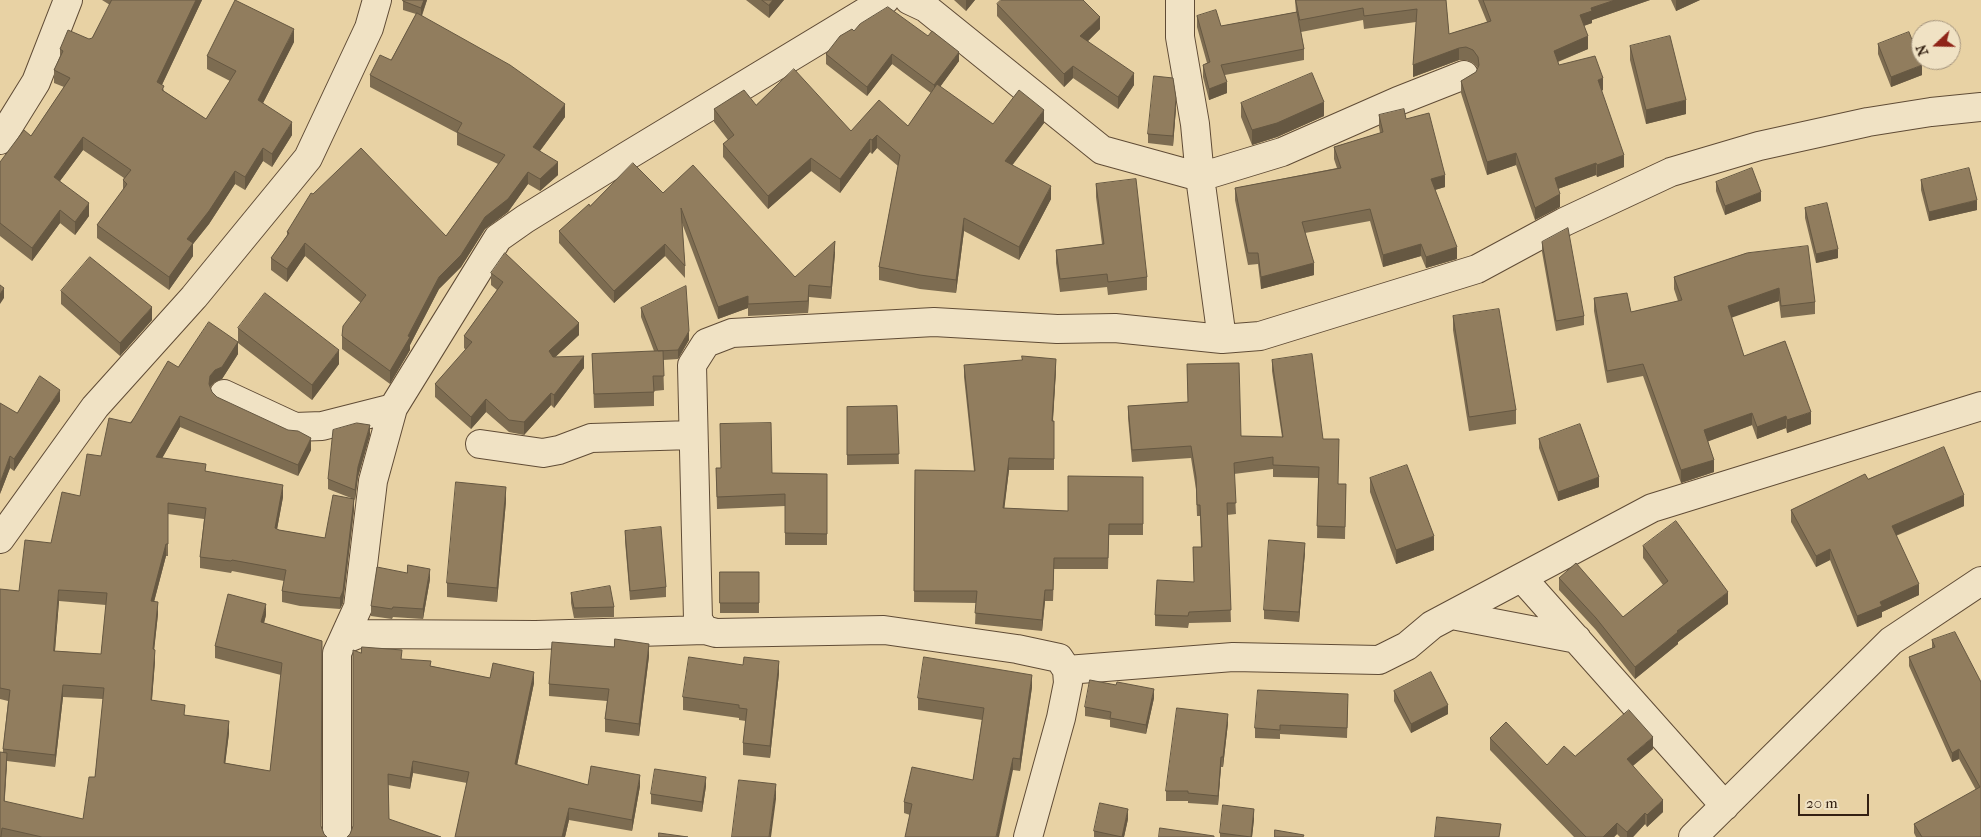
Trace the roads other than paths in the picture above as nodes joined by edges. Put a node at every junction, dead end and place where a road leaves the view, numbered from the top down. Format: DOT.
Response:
graph roads {
  1 [pos="68,0"];
  2 [pos="378,0"];
  3 [pos="885,0"];
  4 [pos="909,0"];
  5 [pos="1180,0"];
  6 [pos="1464,75"];
  7 [pos="1981,108"];
  8 [pos="0,140"];
  9 [pos="1200,177"];
  10 [pos="1222,339"];
  11 [pos="224,394"];
  12 [pos="1981,406"];
  13 [pos="393,408"];
  14 [pos="693,435"];
  15 [pos="480,444"];
  16 [pos="0,539"];
  17 [pos="1522,578"];
  18 [pos="1981,581"];
  19 [pos="1452,615"];
  20 [pos="705,630"];
  21 [pos="1577,639"];
  22 [pos="343,640"];
  23 [pos="1067,670"];
  24 [pos="1725,806"];
  25 [pos="337,837"];
  26 [pos="1028,837"];
  27 [pos="1693,837"];
  1 -- 8 [label="street"];
  2 -- 16 [label="street"];
  3 -- 13 [label="street"];
  4 -- 9 [label="street"];
  5 -- 9 [label="street"];
  6 -- 9 [label="street"];
  7 -- 10 [label="street"];
  9 -- 10 [label="street"];
  10 -- 14 [label="street"];
  11 -- 13 [label="street"];
  12 -- 17 [label="street"];
  13 -- 22 [label="street"];
  14 -- 15 [label="street"];
  14 -- 20 [label="street"];
  17 -- 19 [label="street"];
  17 -- 21 [label="street"];
  18 -- 24 [label="street"];
  19 -- 21 [label="street"];
  19 -- 23 [label="street"];
  20 -- 22 [label="street"];
  20 -- 23 [label="street"];
  21 -- 24 [label="street"];
  22 -- 25 [label="street"];
  23 -- 26 [label="street"];
  24 -- 27 [label="street"];
}
